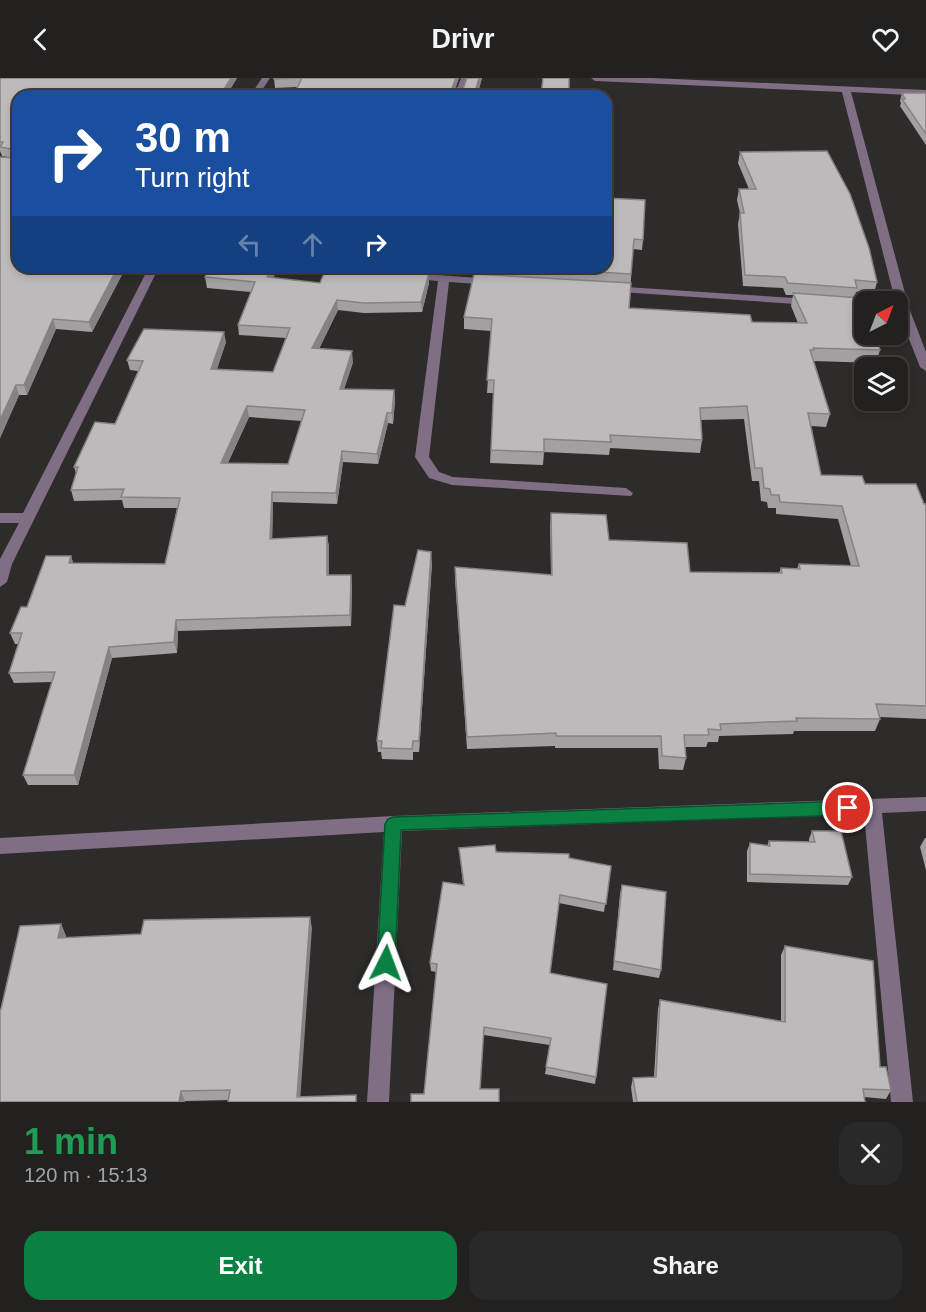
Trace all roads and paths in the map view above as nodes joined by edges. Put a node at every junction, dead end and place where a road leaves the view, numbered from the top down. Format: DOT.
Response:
graph roads {
  1 [pos="595,78"];
  2 [pos="696,80"];
  3 [pos="846,89"];
  4 [pos="926,93"];
  5 [pos="151,273"];
  6 [pos="362,273"];
  7 [pos="376,274"];
  8 [pos="399,276"];
  9 [pos="444,279"];
  10 [pos="502,282"];
  11 [pos="595,288"];
  12 [pos="896,291"];
  13 [pos="817,302"];
  14 [pos="908,326"];
  15 [pos="926,367"];
  16 [pos="626,493"];
  17 [pos="0,518"];
  18 [pos="29,518"];
  19 [pos="0,582"];
  20 [pos="926,804"];
  21 [pos="872,807"];
  22 [pos="393,824"];
  23 [pos="0,846"];
  24 [pos="378,1102"];
  25 [pos="902,1102"];
  1 -- 2 [label="street"];
  2 -- 3 [label="street"];
  3 -- 4 [label="street"];
  3 -- 12 [label="street"];
  5 -- 18 [label="street"];
  6 -- 7 [label="street"];
  8 -- 9 [label="street"];
  9 -- 10 [label="street"];
  9 -- 16 [label="street"];
  11 -- 13 [label="street"];
  14 -- 15 [label="street"];
  17 -- 18 [label="street"];
  18 -- 19 [label="street"];
  20 -- 21 [label="street"];
  21 -- 22 [label="street"];
  21 -- 25 [label="street"];
  22 -- 23 [label="street"];
  22 -- 24 [label="street"];
}
